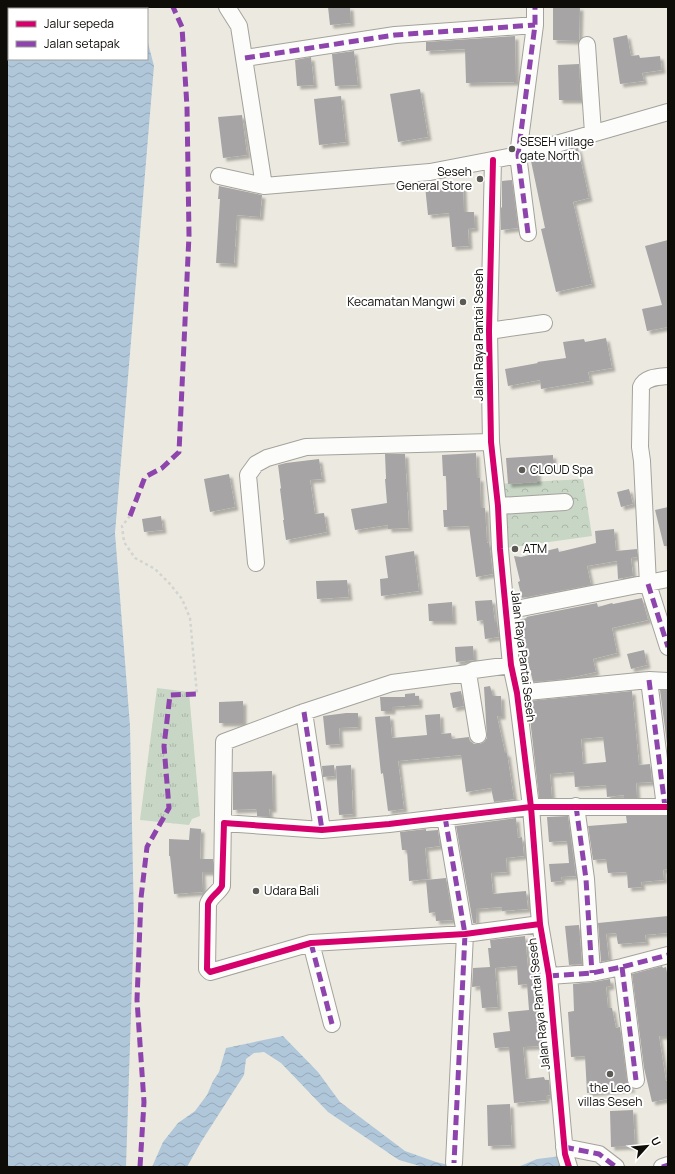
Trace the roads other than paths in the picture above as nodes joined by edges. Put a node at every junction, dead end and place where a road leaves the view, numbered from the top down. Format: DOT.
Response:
graph roads {
  1 [pos="227,7"];
  2 [pos="535,7"];
  3 [pos="535,25"];
  4 [pos="587,45"];
  5 [pos="245,58"];
  6 [pos="668,112"];
  7 [pos="593,133"];
  8 [pos="518,155"];
  9 [pos="493,160"];
  10 [pos="219,176"];
  11 [pos="264,186"];
  12 [pos="528,234"];
  13 [pos="544,323"];
  14 [pos="489,331"];
  15 [pos="668,376"];
  16 [pos="491,442"];
  17 [pos="565,502"];
  18 [pos="498,506"];
  19 [pos="256,563"];
  20 [pos="668,579"];
  21 [pos="648,584"];
  22 [pos="506,611"];
  23 [pos="668,647"];
  24 [pos="512,669"];
  25 [pos="468,673"];
  26 [pos="649,680"];
  27 [pos="668,681"];
  28 [pos="517,693"];
  29 [pos="304,712"];
  30 [pos="478,735"];
  31 [pos="576,806"];
  32 [pos="531,807"];
  33 [pos="666,807"];
  34 [pos="445,817"];
  35 [pos="224,823"];
  36 [pos="322,830"];
  37 [pos="540,924"];
  38 [pos="465,934"];
  39 [pos="311,943"];
  40 [pos="668,955"];
  41 [pos="622,967"];
  42 [pos="592,973"];
  43 [pos="549,976"];
  44 [pos="332,1024"];
  45 [pos="636,1080"];
  46 [pos="566,1156"];
  47 [pos="454,1163"];
  48 [pos="668,1165"];
  49 [pos="616,1167"];
  50 [pos="662,1167"];
  1 -- 5 [label="street"];
  2 -- 3 [label="street"];
  3 -- 5 [label="street"];
  3 -- 8 [label="street"];
  4 -- 7 [label="street"];
  5 -- 11 [label="street"];
  6 -- 7 [label="street"];
  7 -- 8 [label="street"];
  8 -- 9 [label="street"];
  8 -- 12 [label="street"];
  9 -- 11 [label="street"];
  9 -- 14 [label="street, Jalan Raya Pantai Seseh"];
  10 -- 11 [label="street"];
  13 -- 14 [label="street"];
  14 -- 16 [label="street, Jalan Raya Pantai Seseh"];
  15 -- 21 [label="street"];
  16 -- 18 [label="street, Jalan Raya Pantai Seseh"];
  16 -- 19 [label="street"];
  17 -- 18 [label="street"];
  18 -- 22 [label="street, Jalan Raya Pantai Seseh"];
  20 -- 21 [label="street"];
  21 -- 22 [label="street"];
  21 -- 23 [label="street"];
  22 -- 24 [label="street, Jalan Raya Pantai Seseh"];
  24 -- 25 [label="street"];
  24 -- 28 [label="street, Jalan Raya Pantai Seseh"];
  25 -- 29 [label="street"];
  25 -- 30 [label="street"];
  26 -- 27 [label="street"];
  26 -- 28 [label="street"];
  26 -- 33 [label="street"];
  28 -- 32 [label="street, Jalan Raya Pantai Seseh"];
  29 -- 35 [label="street"];
  29 -- 36 [label="street"];
  31 -- 32 [label="street"];
  31 -- 33 [label="street"];
  31 -- 42 [label="street"];
  32 -- 34 [label="street"];
  32 -- 37 [label="street, Jalan Raya Pantai Seseh"];
  34 -- 36 [label="street"];
  34 -- 38 [label="street"];
  35 -- 36 [label="street"];
  35 -- 39 [label="street"];
  37 -- 38 [label="street"];
  37 -- 43 [label="street, Jalan Raya Pantai Seseh"];
  38 -- 39 [label="street"];
  38 -- 47 [label="street"];
  39 -- 44 [label="street"];
  40 -- 41 [label="street"];
  41 -- 42 [label="street"];
  41 -- 45 [label="street"];
  42 -- 43 [label="street"];
  43 -- 46 [label="street, Jalan Raya Pantai Seseh"];
  46 -- 49 [label="street"];
  48 -- 50 [label="street"];
}
